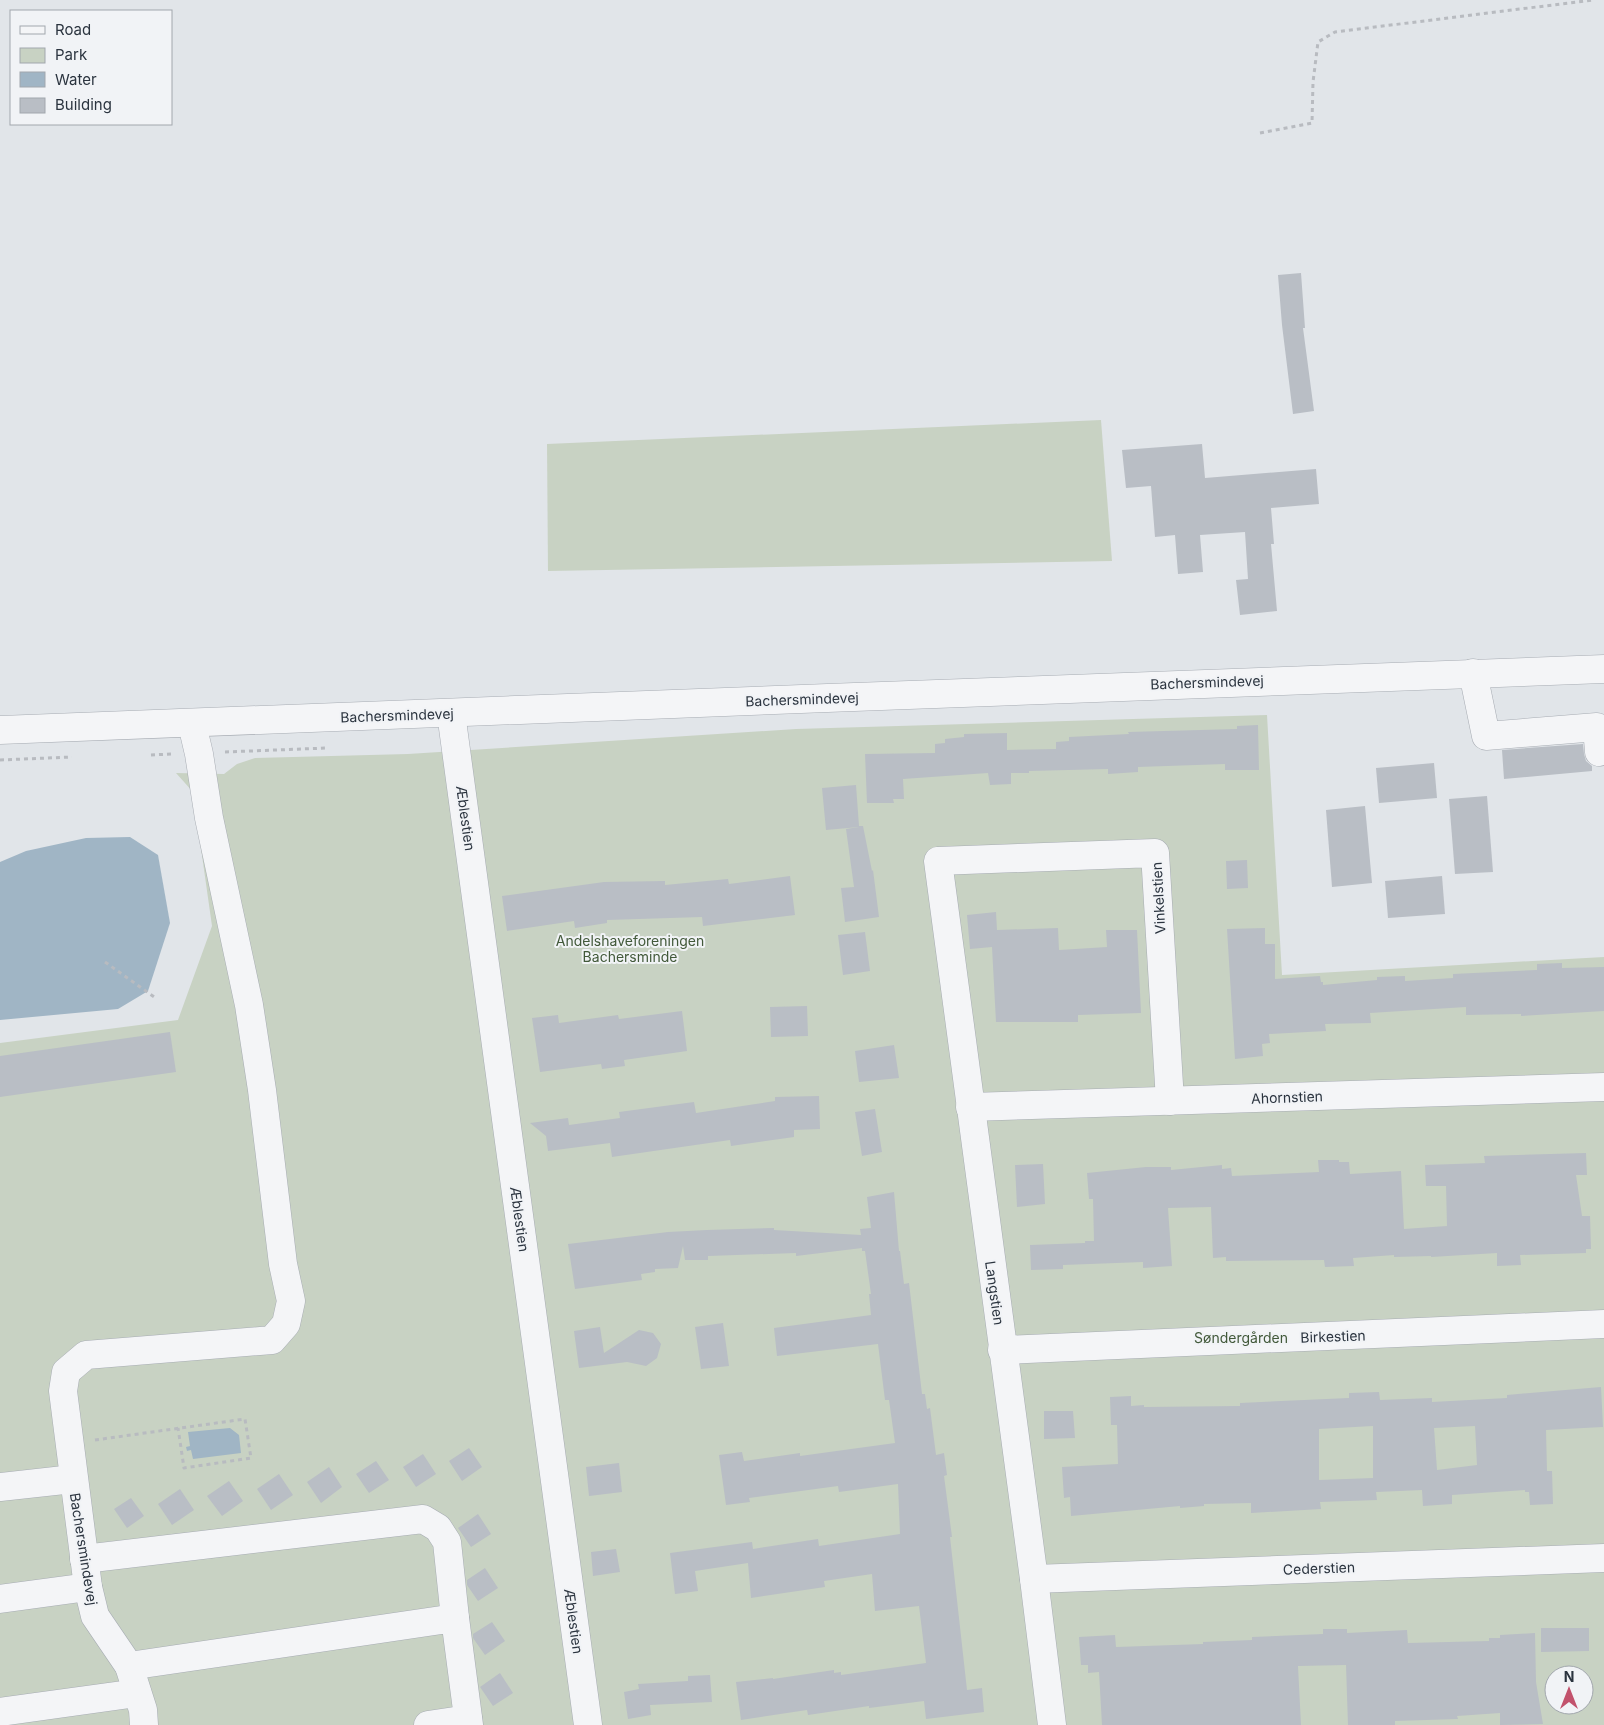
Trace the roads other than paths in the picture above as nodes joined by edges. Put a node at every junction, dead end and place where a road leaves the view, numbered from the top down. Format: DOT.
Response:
graph roads {
  1 [pos="1604,669"];
  2 [pos="1473,673"];
  3 [pos="451,713"];
  4 [pos="192,724"];
  5 [pos="0,730"];
  6 [pos="1599,752"];
  7 [pos="938,861"];
  8 [pos="1604,1087"];
  9 [pos="1170,1101"];
  10 [pos="970,1107"];
  11 [pos="1604,1324"];
  12 [pos="1002,1350"];
  13 [pos="73,1479"];
  14 [pos="0,1487"];
  15 [pos="84,1558"];
  16 [pos="1604,1558"];
  17 [pos="1034,1579"];
  18 [pos="88,1587"];
  19 [pos="0,1599"];
  20 [pos="456,1618"];
  21 [pos="129,1666"];
  22 [pos="136,1693"];
  23 [pos="0,1712"];
  24 [pos="469,1722"];
  25 [pos="144,1725"];
  26 [pos="428,1725"];
  27 [pos="588,1725"];
  28 [pos="1052,1725"];
  1 -- 2 [label="street, Bachersmindevej"];
  2 -- 3 [label="street, Bachersmindevej"];
  2 -- 6 [label="street"];
  3 -- 4 [label="street, Bachersmindevej"];
  3 -- 27 [label="street, Æblestien"];
  4 -- 5 [label="street, Bachersmindevej"];
  4 -- 13 [label="street, Bachersmindevej"];
  7 -- 9 [label="street, Vinkelstien"];
  7 -- 10 [label="street, Langstien"];
  8 -- 9 [label="street, Ahornstien"];
  9 -- 10 [label="street, Ahornstien"];
  10 -- 12 [label="street, Langstien"];
  11 -- 12 [label="street, Birkestien"];
  12 -- 17 [label="street, Langstien"];
  13 -- 14 [label="street"];
  13 -- 15 [label="street, Bachersmindevej"];
  15 -- 18 [label="street, Bachersmindevej"];
  15 -- 20 [label="street"];
  16 -- 17 [label="street, Cederstien"];
  17 -- 28 [label="street, Langstien"];
  18 -- 19 [label="street"];
  18 -- 21 [label="street, Bachersmindevej"];
  20 -- 21 [label="street"];
  20 -- 24 [label="street"];
  21 -- 22 [label="street, Bachersmindevej"];
  22 -- 23 [label="street"];
  22 -- 25 [label="street, Bachersmindevej"];
  24 -- 26 [label="street"];
}
